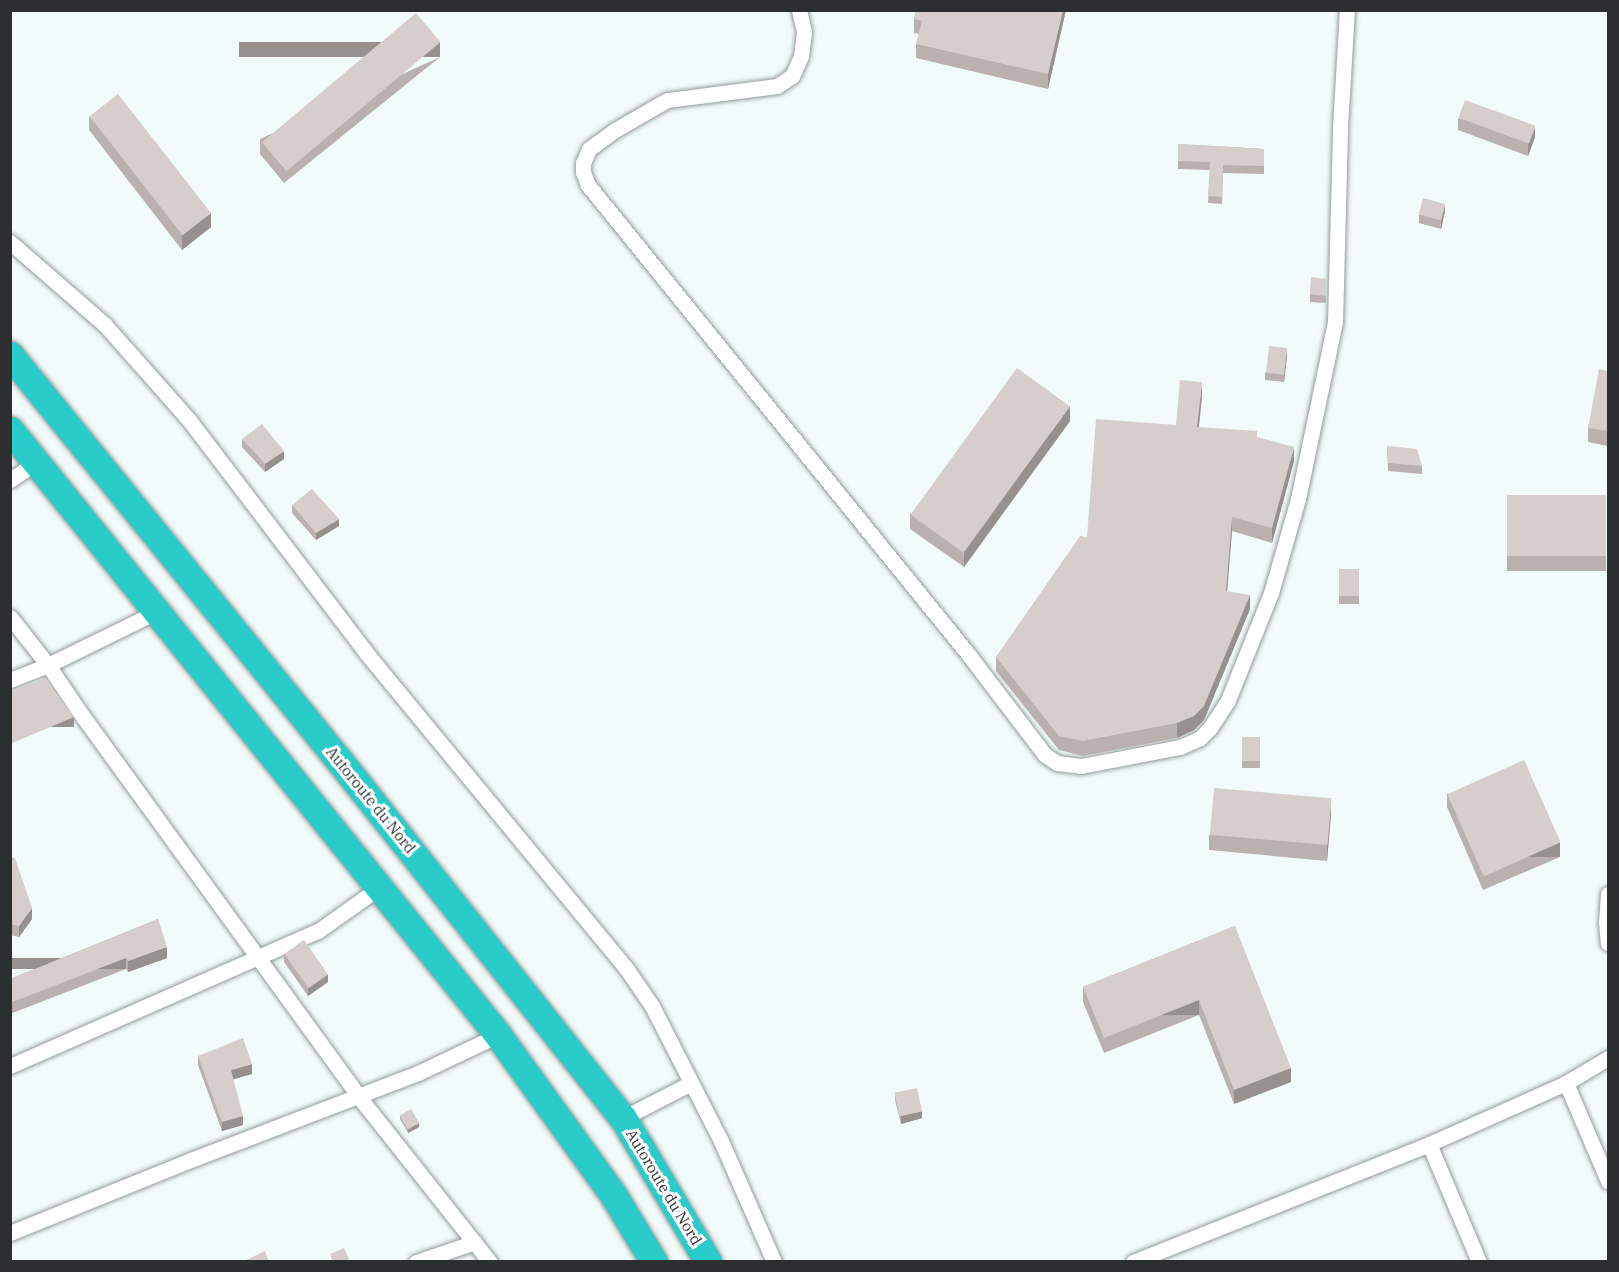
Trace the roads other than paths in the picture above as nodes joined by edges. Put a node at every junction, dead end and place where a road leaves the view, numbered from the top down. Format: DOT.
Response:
graph roads {
  1 [pos="799,10"];
  2 [pos="1347,10"];
  3 [pos="10,242"];
  4 [pos="10,356"];
  5 [pos="10,430"];
  6 [pos="37,462"];
  7 [pos="10,480"];
  8 [pos="158,611"];
  9 [pos="10,616"];
  10 [pos="48,665"];
  11 [pos="10,680"];
  12 [pos="380,887"];
  13 [pos="1608,894"];
  14 [pos="1608,943"];
  15 [pos="259,960"];
  16 [pos="498,1035"];
  17 [pos="1608,1058"];
  18 [pos="10,1066"];
  19 [pos="691,1083"];
  20 [pos="1566,1083"];
  21 [pos="359,1097"];
  22 [pos="623,1118"];
  23 [pos="1429,1144"];
  24 [pos="1608,1181"];
  25 [pos="10,1233"];
  26 [pos="475,1242"];
  27 [pos="416,1262"];
  28 [pos="490,1262"];
  29 [pos="654,1262"];
  30 [pos="708,1262"];
  31 [pos="774,1262"];
  32 [pos="1133,1262"];
  33 [pos="1479,1262"];
  1 -- 2 [label="street"];
  3 -- 19 [label="street"];
  4 -- 22 [label="highway, Autoroute du Nord"];
  5 -- 6 [label="highway"];
  6 -- 7 [label="street"];
  6 -- 8 [label="highway"];
  8 -- 10 [label="street"];
  8 -- 12 [label="highway"];
  9 -- 10 [label="street"];
  10 -- 11 [label="street"];
  10 -- 15 [label="street"];
  12 -- 15 [label="street"];
  12 -- 16 [label="highway"];
  13 -- 14 [label="street"];
  15 -- 18 [label="street"];
  15 -- 21 [label="street"];
  16 -- 21 [label="street"];
  16 -- 29 [label="highway"];
  17 -- 20 [label="street"];
  19 -- 22 [label="street"];
  19 -- 31 [label="street"];
  20 -- 23 [label="street"];
  20 -- 24 [label="street"];
  21 -- 25 [label="street"];
  21 -- 26 [label="street"];
  22 -- 30 [label="highway, Autoroute du Nord"];
  23 -- 32 [label="street"];
  23 -- 33 [label="street"];
  26 -- 27 [label="street"];
  26 -- 28 [label="street"];
}
